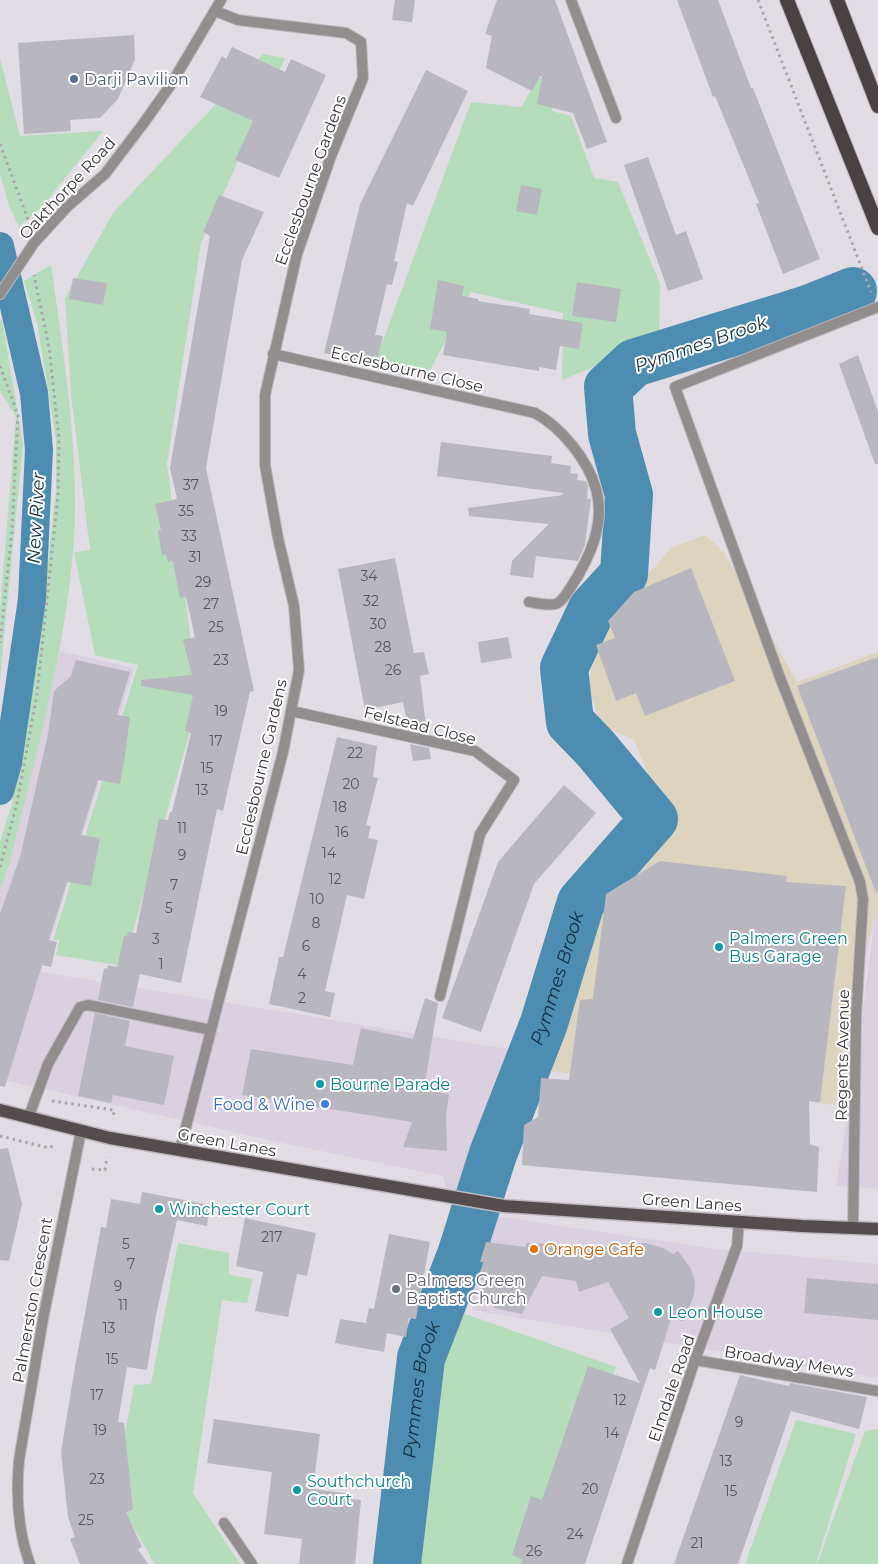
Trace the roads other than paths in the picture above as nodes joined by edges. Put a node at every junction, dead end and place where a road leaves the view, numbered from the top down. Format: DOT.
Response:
graph roads {
  1 [pos="221,0"];
  2 [pos="571,0"];
  3 [pos="787,0"];
  4 [pos="837,0"];
  5 [pos="215,12"];
  6 [pos="878,106"];
  7 [pos="616,118"];
  8 [pos="878,228"];
  9 [pos="0,294"];
  10 [pos="877,308"];
  11 [pos="273,354"];
  12 [pos="529,602"];
  13 [pos="291,710"];
  14 [pos="440,996"];
  15 [pos="211,1030"];
  16 [pos="0,1110"];
  17 [pos="29,1116"];
  18 [pos="80,1131"];
  19 [pos="180,1150"];
  20 [pos="739,1221"];
  21 [pos="853,1228"];
  22 [pos="878,1229"];
  23 [pos="695,1360"];
  24 [pos="878,1391"];
  25 [pos="224,1523"];
  26 [pos="30,1564"];
  27 [pos="252,1564"];
  28 [pos="627,1564"];
  1 -- 5 [label="street, Oakthorpe Road"];
  2 -- 7 [label="street"];
  3 -- 8 [label="highway"];
  4 -- 6 [label="highway"];
  5 -- 9 [label="street, Oakthorpe Road"];
  5 -- 11 [label="street, Ecclesbourne Gardens"];
  10 -- 21 [label="street, Regents Avenue"];
  11 -- 12 [label="street, Ecclesbourne Close"];
  11 -- 13 [label="street, Ecclesbourne Gardens"];
  13 -- 14 [label="street, Felstead Close"];
  13 -- 15 [label="street, Ecclesbourne Gardens"];
  15 -- 17 [label="street"];
  15 -- 19 [label="street, Ecclesbourne Gardens"];
  16 -- 17 [label="main road, Green Lanes"];
  17 -- 18 [label="main road, Green Lanes"];
  18 -- 19 [label="main road, Green Lanes"];
  18 -- 26 [label="street, Palmerston Crescent"];
  19 -- 20 [label="main road, Green Lanes"];
  20 -- 21 [label="main road, Green Lanes"];
  20 -- 23 [label="street, Elmdale Road"];
  21 -- 22 [label="main road, Green Lanes"];
  23 -- 24 [label="street, Broadway Mews"];
  23 -- 28 [label="street, Elmdale Road"];
  25 -- 27 [label="street"];
}
